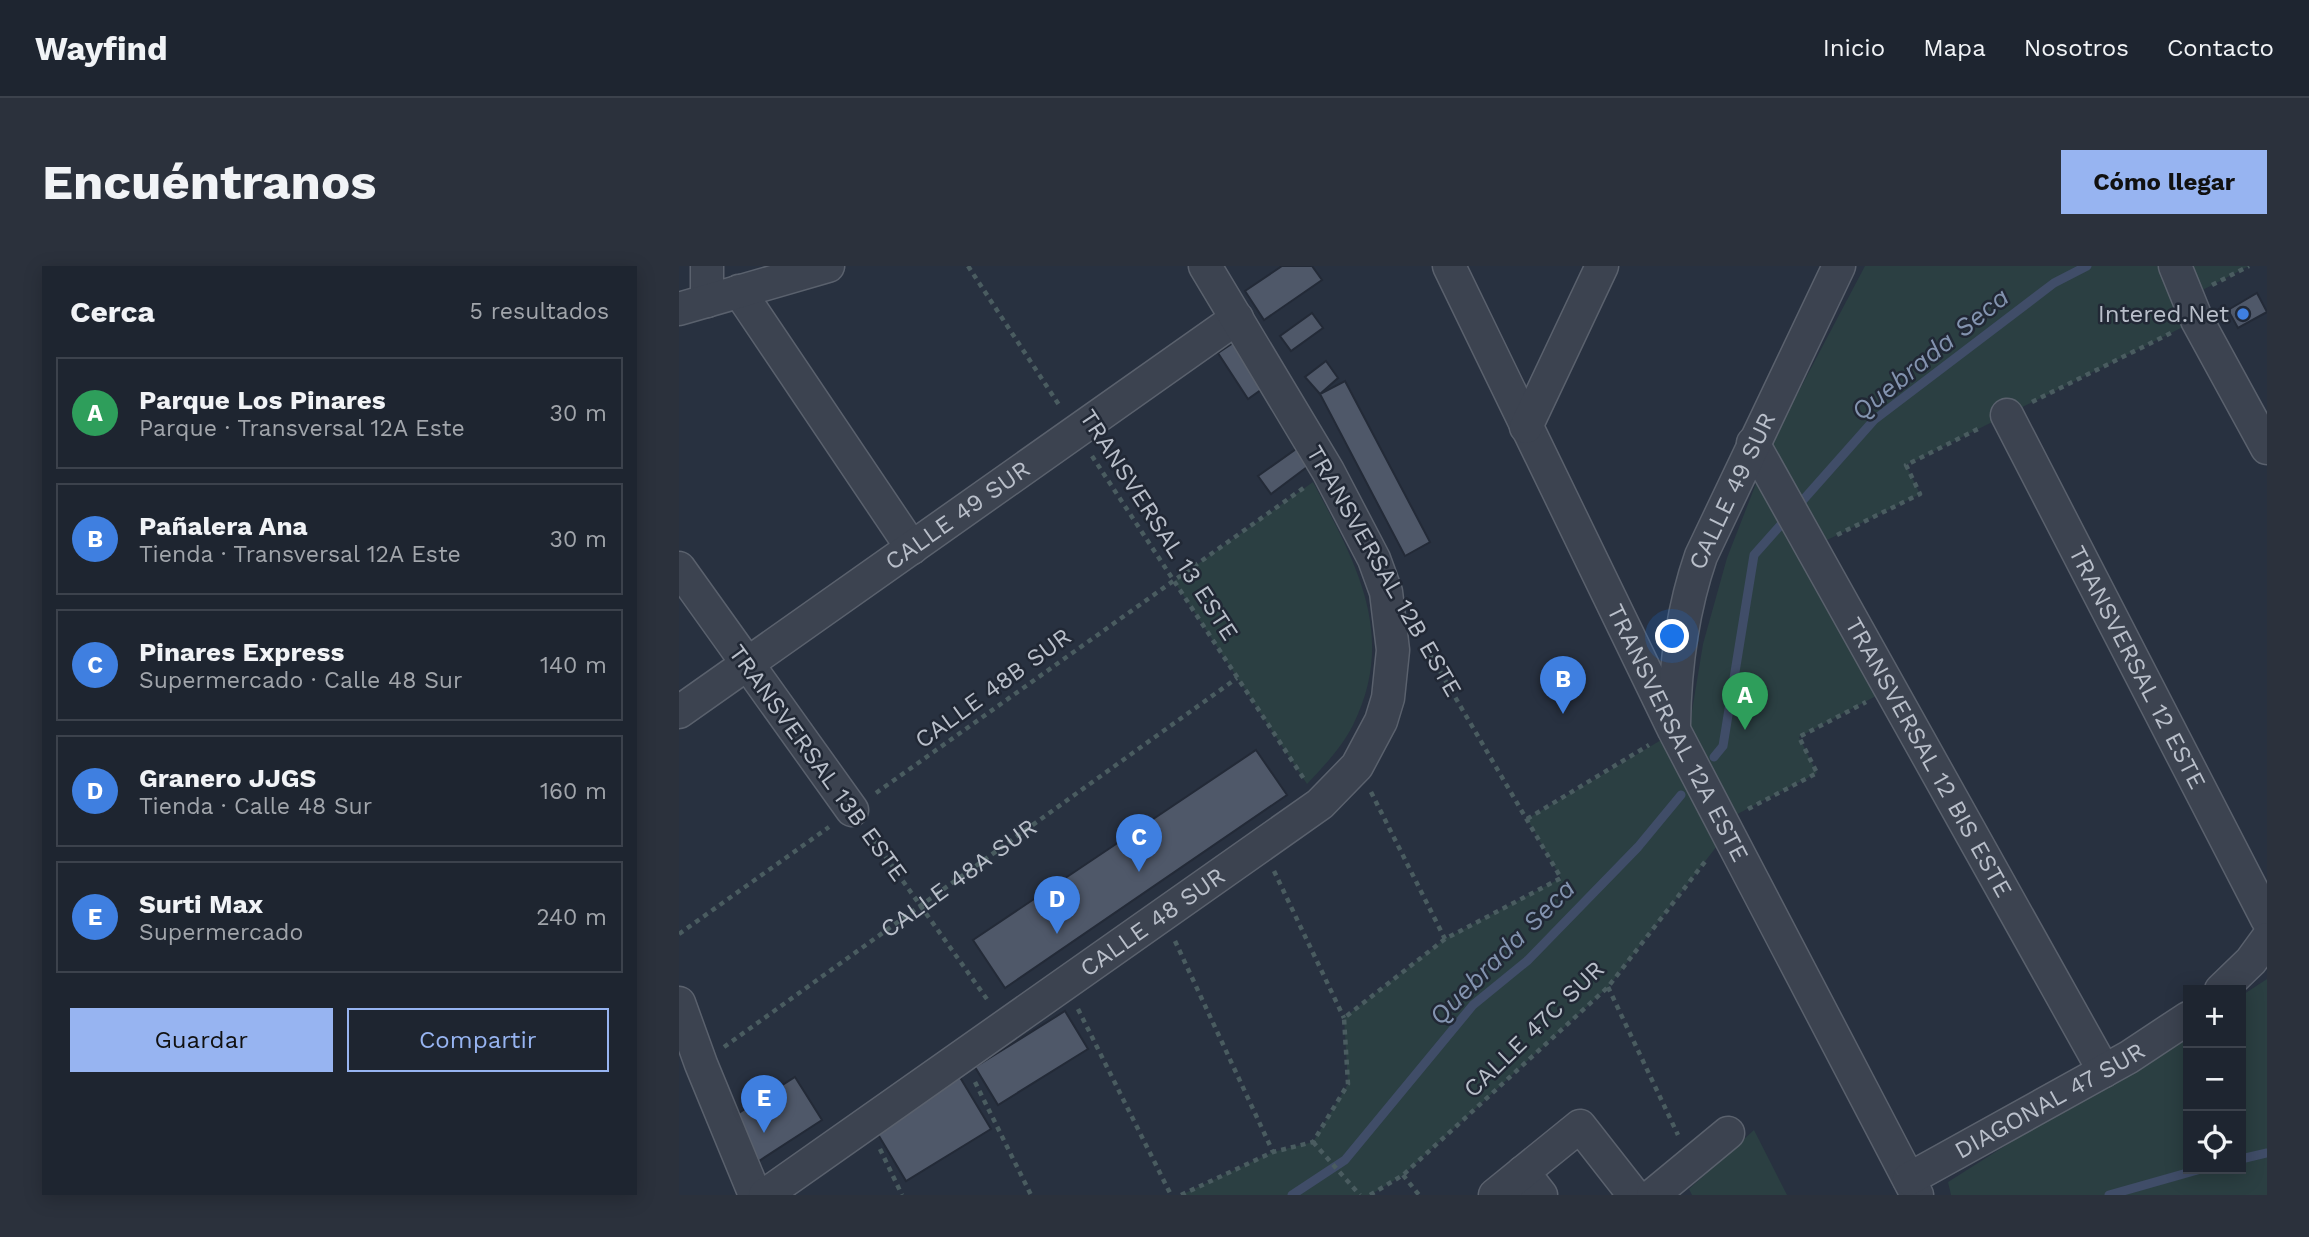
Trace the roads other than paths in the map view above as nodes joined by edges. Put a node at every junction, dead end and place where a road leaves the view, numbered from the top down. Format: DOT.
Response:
graph roads {
  1 [pos="707,266"];
  2 [pos="828,266"];
  3 [pos="1205,266"];
  4 [pos="1449,266"];
  5 [pos="1602,266"];
  6 [pos="1839,266"];
  7 [pos="2180,281"];
  8 [pos="739,291"];
  9 [pos="693,305"];
  10 [pos="1237,318"];
  11 [pos="2007,415"];
  12 [pos="1526,427"];
  13 [pos="1753,443"];
  14 [pos="2267,448"];
  15 [pos="912,548"];
  16 [pos="1374,559"];
  17 [pos="679,568"];
  18 [pos="748,664"];
  19 [pos="679,712"];
  20 [pos="1674,730"];
  21 [pos="852,810"];
  22 [pos="2267,919"];
  23 [pos="2267,940"];
  24 [pos="2226,985"];
  25 [pos="679,1003"];
  26 [pos="2183,1022"];
  27 [pos="690,1071"];
  28 [pos="2104,1071"];
  29 [pos="1728,1133"];
  30 [pos="1532,1184"];
  31 [pos="1913,1187"];
  32 [pos="755,1195"];
  33 [pos="765,1195"];
  34 [pos="1495,1195"];
  35 [pos="1634,1195"];
  36 [pos="1653,1195"];
  1 -- 9 [label="street"];
  2 -- 8 [label="street"];
  3 -- 10 [label="street, TRANSVERSAL 12B ESTE"];
  4 -- 12 [label="street, TRANSVERSAL 12A ESTE"];
  5 -- 12 [label="street"];
  6 -- 13 [label="street, CALLE 49 SUR"];
  7 -- 14 [label="street"];
  8 -- 9 [label="street"];
  8 -- 15 [label="street"];
  10 -- 15 [label="street, CALLE 49 SUR"];
  10 -- 16 [label="street, TRANSVERSAL 12B ESTE"];
  11 -- 22 [label="street, TRANSVERSAL 12 ESTE"];
  12 -- 20 [label="street, TRANSVERSAL 12A ESTE"];
  13 -- 20 [label="street, CALLE 49 SUR"];
  13 -- 28 [label="street, TRANSVERSAL 12 BIS ESTE"];
  15 -- 18 [label="street, CALLE 49 SUR"];
  16 -- 33 [label="street, CALLE 48 SUR"];
  17 -- 18 [label="street, TRANSVERSAL 13B ESTE"];
  18 -- 19 [label="street, CALLE 49 SUR"];
  18 -- 21 [label="street, TRANSVERSAL 13B ESTE"];
  20 -- 31 [label="street, TRANSVERSAL 12A ESTE"];
  23 -- 24 [label="street"];
  25 -- 27 [label="street"];
  26 -- 28 [label="street, DIAGONAL 47 SUR"];
  27 -- 32 [label="street"];
  28 -- 31 [label="street, DIAGONAL 47 SUR"];
  29 -- 36 [label="street"];
  30 -- 34 [label="street"];
  30 -- 35 [label="street"];
}
